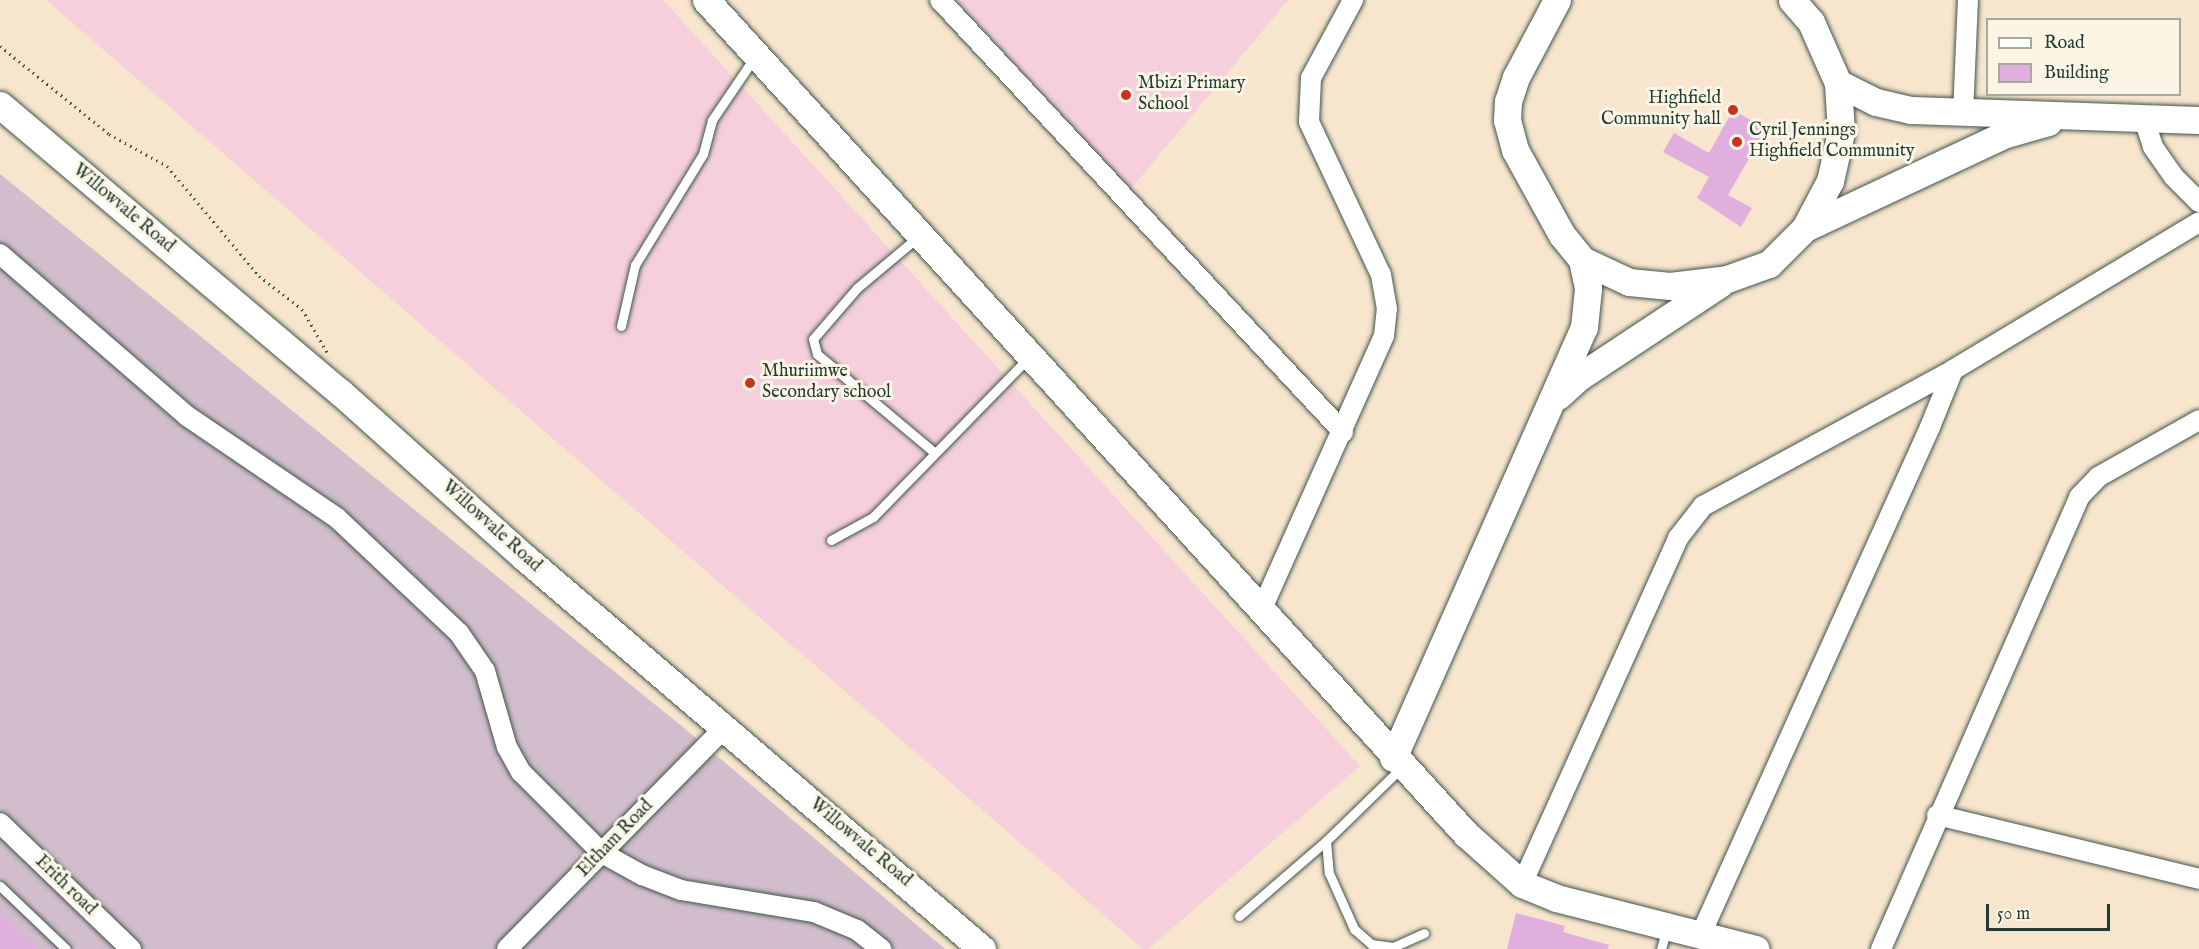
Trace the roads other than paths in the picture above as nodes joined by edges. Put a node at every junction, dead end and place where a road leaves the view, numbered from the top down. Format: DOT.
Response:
graph roads {
  1 [pos="706,0"];
  2 [pos="940,0"];
  3 [pos="1353,0"];
  4 [pos="1557,0"];
  5 [pos="1792,0"];
  6 [pos="1968,0"];
  7 [pos="756,56"];
  8 [pos="1838,83"];
  9 [pos="0,105"];
  10 [pos="1963,114"];
  11 [pos="2064,117"];
  12 [pos="2144,119"];
  13 [pos="2199,120"];
  14 [pos="2199,202"];
  15 [pos="2199,222"];
  16 [pos="1805,228"];
  17 [pos="919,236"];
  18 [pos="0,254"];
  19 [pos="1582,260"];
  20 [pos="1726,279"];
  21 [pos="621,326"];
  22 [pos="1029,357"];
  23 [pos="1953,370"];
  24 [pos="1553,401"];
  25 [pos="2199,420"];
  26 [pos="1343,432"];
  27 [pos="935,453"];
  28 [pos="831,540"];
  29 [pos="1260,613"];
  30 [pos="724,728"];
  31 [pos="1397,762"];
  32 [pos="1937,815"];
  33 [pos="0,823"];
  34 [pos="1326,841"];
  35 [pos="602,853"];
  36 [pos="2199,879"];
  37 [pos="1522,884"];
  38 [pos="0,886"];
  39 [pos="1239,916"];
  40 [pos="1424,933"];
  41 [pos="1701,934"];
  42 [pos="1664,938"];
  43 [pos="66,949"];
  44 [pos="131,949"];
  45 [pos="507,949"];
  46 [pos="881,949"];
  47 [pos="982,949"];
  48 [pos="1756,949"];
  49 [pos="1881,949"];
  1 -- 7 [label="street"];
  2 -- 26 [label="street"];
  3 -- 26 [label="street"];
  4 -- 19 [label="street"];
  5 -- 8 [label="street"];
  6 -- 10 [label="street"];
  7 -- 17 [label="street"];
  7 -- 21 [label="lane"];
  8 -- 10 [label="street"];
  8 -- 16 [label="street"];
  9 -- 30 [label="street, Willowvale Road"];
  10 -- 11 [label="street"];
  11 -- 12 [label="street"];
  11 -- 16 [label="street"];
  12 -- 13 [label="street"];
  12 -- 14 [label="street"];
  15 -- 23 [label="street"];
  16 -- 20 [label="street"];
  17 -- 22 [label="street"];
  17 -- 27 [label="lane"];
  18 -- 35 [label="street"];
  19 -- 20 [label="street"];
  19 -- 24 [label="street"];
  20 -- 24 [label="street"];
  22 -- 27 [label="lane"];
  22 -- 29 [label="street"];
  23 -- 37 [label="street"];
  23 -- 41 [label="street"];
  24 -- 31 [label="street"];
  25 -- 32 [label="street"];
  26 -- 29 [label="street"];
  27 -- 28 [label="lane"];
  29 -- 31 [label="street"];
  30 -- 35 [label="street, Eltham Road"];
  30 -- 47 [label="street, Willowvale Road"];
  31 -- 34 [label="lane"];
  31 -- 37 [label="street"];
  32 -- 36 [label="street"];
  32 -- 49 [label="street"];
  33 -- 44 [label="street, Erith road"];
  34 -- 39 [label="lane"];
  34 -- 40 [label="lane"];
  35 -- 45 [label="street, Eltham Road"];
  35 -- 46 [label="street"];
  37 -- 42 [label="street"];
  38 -- 43 [label="lane"];
  41 -- 42 [label="street"];
  41 -- 48 [label="street"];
}
